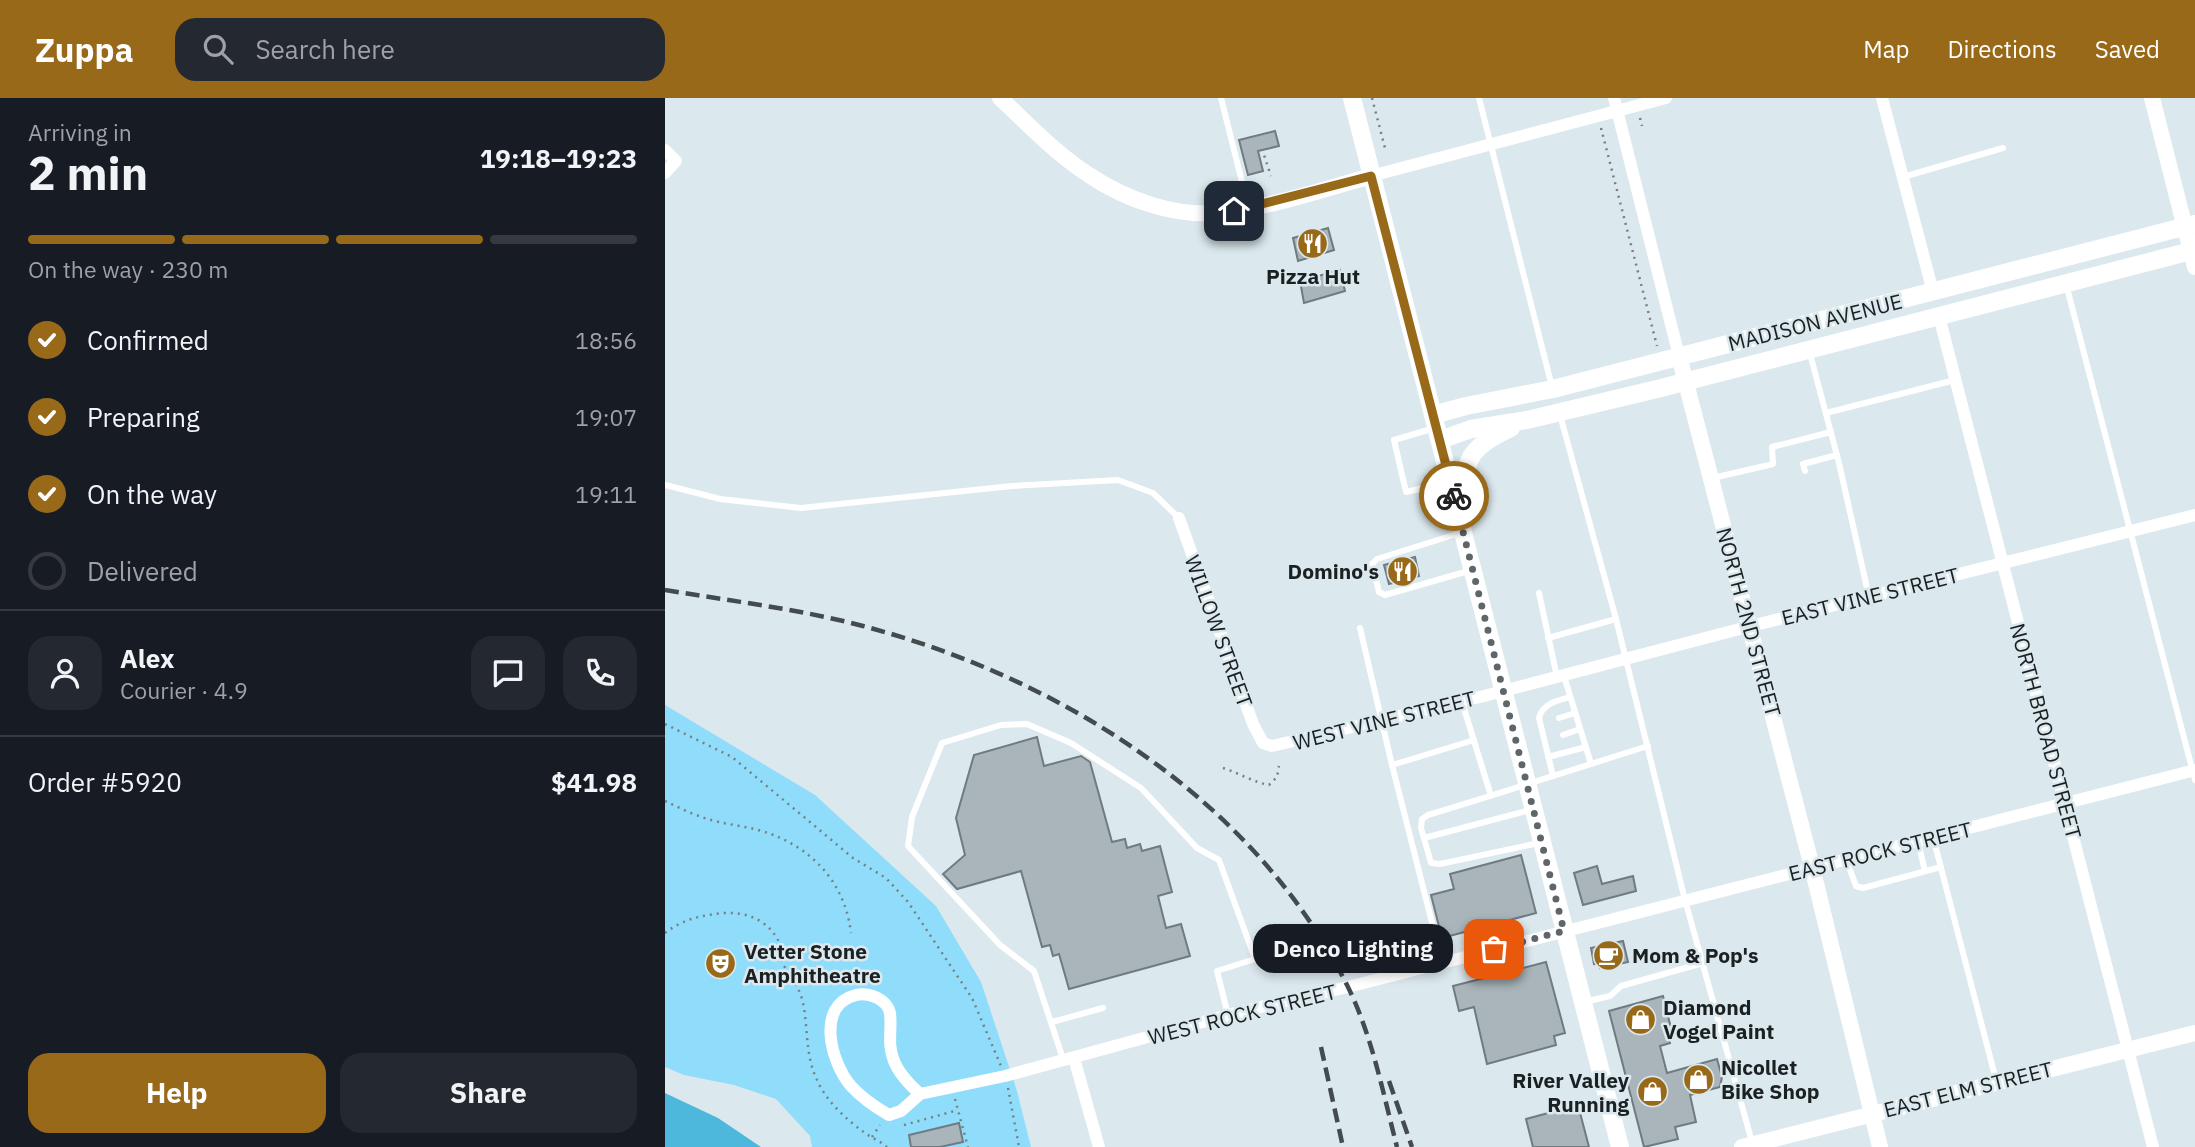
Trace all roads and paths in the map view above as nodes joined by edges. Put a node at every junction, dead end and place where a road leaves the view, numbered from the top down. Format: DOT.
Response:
graph roads {
  1 [pos="1221,98"];
  2 [pos="1352,98"];
  3 [pos="1372,98"];
  4 [pos="1479,98"];
  5 [pos="1665,98"];
  6 [pos="1882,98"];
  7 [pos="2152,98"];
  8 [pos="1009,101"];
  9 [pos="1616,104"];
  10 [pos="1598,116"];
  11 [pos="1490,144"];
  12 [pos="2003,148"];
  13 [pos="1262,149"];
  14 [pos="665,150"];
  15 [pos="1386,152"];
  16 [pos="1268,168"];
  17 [pos="1262,169"];
  18 [pos="665,173"];
  19 [pos="1271,176"];
  20 [pos="1371,176"];
  21 [pos="1903,177"];
  22 [pos="1249,208"];
  23 [pos="2190,225"];
  24 [pos="2194,256"];
  25 [pos="2066,283"];
  26 [pos="1933,292"];
  27 [pos="1939,316"];
  28 [pos="1658,349"];
  29 [pos="1809,349"];
  30 [pos="1679,356"];
  31 [pos="1955,380"];
  32 [pos="1685,382"];
  33 [pos="1553,389"];
  34 [pos="1559,412"];
  35 [pos="1826,413"];
  36 [pos="1527,420"];
  37 [pos="1436,428"];
  38 [pos="1831,432"];
  39 [pos="1837,454"];
  40 [pos="1805,471"];
  41 [pos="1711,479"];
  42 [pos="1451,481"];
  43 [pos="665,485"];
  44 [pos="2195,514"];
  45 [pos="1179,518"];
  46 [pos="1463,528"];
  47 [pos="2130,531"];
  48 [pos="2003,564"];
  49 [pos="1474,570"];
  50 [pos="1539,593"];
  51 [pos="1869,597"];
  52 [pos="1616,619"];
  53 [pos="1751,626"];
  54 [pos="1360,628"];
  55 [pos="1548,638"];
  56 [pos="1626,659"];
  57 [pos="1560,676"];
  58 [pos="1505,690"];
  59 [pos="1570,697"];
  60 [pos="1462,702"];
  61 [pos="1575,713"];
  62 [pos="1559,718"];
  63 [pos="1381,721"];
  64 [pos="665,724"];
  65 [pos="1580,729"];
  66 [pos="1563,735"];
  67 [pos="1474,740"];
  68 [pos="1263,743"];
  69 [pos="1648,746"];
  70 [pos="1586,747"];
  71 [pos="1548,757"];
  72 [pos="1591,764"];
  73 [pos="1392,765"];
  74 [pos="1279,766"];
  75 [pos="1223,768"];
  76 [pos="2194,774"];
  77 [pos="1553,776"];
  78 [pos="1528,786"];
  79 [pos="1491,796"];
  80 [pos="665,800"];
  81 [pos="2065,804"];
  82 [pos="1534,810"];
  83 [pos="1933,837"];
  84 [pos="1424,838"];
  85 [pos="1918,841"];
  86 [pos="1542,842"];
  87 [pos="1846,859"];
  88 [pos="1812,867"];
  89 [pos="1941,867"];
  90 [pos="1925,870"];
  91 [pos="1685,900"];
  92 [pos="1564,931"];
  93 [pos="665,933"];
  94 [pos="851,933"];
  95 [pos="1442,962"];
  96 [pos="1703,963"];
  97 [pos="1582,1002"];
  98 [pos="1103,1008"];
  99 [pos="1228,1015"];
  100 [pos="1052,1022"];
  101 [pos="2195,1033"];
  102 [pos="2128,1050"];
  103 [pos="1069,1059"];
  104 [pos="1005,1076"];
  105 [pos="1997,1082"];
  106 [pos="953,1088"];
  107 [pos="920,1094"];
  108 [pos="958,1111"];
  109 [pos="1871,1113"];
  110 [pos="896,1126"];
  111 [pos="888,1127"];
  112 [pos="871,1137"];
  113 [pos="1750,1146"];
  114 [pos="887,1147"];
  115 [pos="968,1147"];
  116 [pos="1019,1147"];
  117 [pos="1099,1147"];
  118 [pos="1620,1147"];
  119 [pos="1880,1147"];
  120 [pos="2153,1147"];
  1 -- 22 [label="lane"];
  2 -- 20 [label="main road"];
  3 -- 15 [label="path"];
  4 -- 11 [label="lane"];
  5 -- 9 [label="street"];
  6 -- 21 [label="street"];
  7 -- 23 [label="street"];
  8 -- 22 [label="street"];
  9 -- 10 [label="street"];
  9 -- 30 [label="street, NORTH 2ND STREET"];
  10 -- 11 [label="street"];
  10 -- 28 [label="path"];
  11 -- 20 [label="street"];
  11 -- 33 [label="lane"];
  12 -- 21 [label="lane"];
  13 -- 16 [label="path"];
  14 -- 18 [label="street"];
  16 -- 17 [label="path"];
  16 -- 19 [label="path"];
  20 -- 22 [label="street"];
  20 -- 37 [label="main road"];
  21 -- 26 [label="street"];
  23 -- 24 [label="street"];
  23 -- 26 [label="main road, MADISON AVENUE"];
  24 -- 25 [label="main road, MADISON AVENUE"];
  25 -- 27 [label="main road, MADISON AVENUE"];
  25 -- 47 [label="lane"];
  26 -- 30 [label="main road, MADISON AVENUE"];
  27 -- 29 [label="main road, MADISON AVENUE"];
  27 -- 31 [label="street, NORTH BROAD STREET"];
  29 -- 32 [label="main road, MADISON AVENUE"];
  29 -- 35 [label="lane"];
  30 -- 32 [label="street, NORTH 2ND STREET"];
  30 -- 33 [label="main road, MADISON AVENUE"];
  31 -- 35 [label="lane"];
  31 -- 48 [label="street, NORTH BROAD STREET"];
  32 -- 34 [label="main road, MADISON AVENUE"];
  32 -- 41 [label="street, NORTH 2ND STREET"];
  33 -- 37 [label="main road, MADISON AVENUE"];
  34 -- 36 [label="main road, MADISON AVENUE"];
  34 -- 52 [label="lane"];
  35 -- 38 [label="lane"];
  36 -- 37 [label="main road, MADISON AVENUE"];
  36 -- 46 [label="main road"];
  37 -- 42 [label="main road"];
  37 -- 42 [label="lane"];
  38 -- 39 [label="lane"];
  38 -- 41 [label="lane"];
  39 -- 40 [label="lane"];
  39 -- 51 [label="lane"];
  41 -- 53 [label="street, NORTH 2ND STREET"];
  42 -- 46 [label="main road"];
  43 -- 45 [label="lane"];
  44 -- 47 [label="street, EAST VINE STREET"];
  45 -- 68 [label="street, WILLOW STREET"];
  46 -- 49 [label="main road"];
  46 -- 49 [label="lane"];
  47 -- 48 [label="street, EAST VINE STREET"];
  47 -- 76 [label="lane"];
  48 -- 51 [label="street, EAST VINE STREET"];
  48 -- 81 [label="street, NORTH BROAD STREET"];
  49 -- 58 [label="main road"];
  50 -- 55 [label="lane"];
  51 -- 53 [label="street, EAST VINE STREET"];
  52 -- 55 [label="lane"];
  52 -- 56 [label="lane"];
  53 -- 56 [label="street, EAST VINE STREET"];
  53 -- 88 [label="street, NORTH 2ND STREET"];
  54 -- 63 [label="lane"];
  55 -- 57 [label="lane"];
  56 -- 57 [label="street, EAST VINE STREET"];
  56 -- 69 [label="lane"];
  57 -- 58 [label="street, EAST VINE STREET"];
  57 -- 59 [label="lane"];
  58 -- 60 [label="street, WEST VINE STREET"];
  58 -- 78 [label="main road"];
  59 -- 61 [label="lane"];
  59 -- 71 [label="lane"];
  60 -- 63 [label="street, WEST VINE STREET"];
  60 -- 67 [label="lane"];
  61 -- 62 [label="lane"];
  61 -- 65 [label="lane"];
  63 -- 68 [label="street, WEST VINE STREET"];
  63 -- 73 [label="lane"];
  64 -- 104 [label="path"];
  65 -- 66 [label="lane"];
  65 -- 70 [label="lane"];
  67 -- 73 [label="lane"];
  67 -- 79 [label="lane"];
  69 -- 72 [label="lane"];
  69 -- 91 [label="lane"];
  70 -- 71 [label="lane"];
  70 -- 72 [label="lane"];
  71 -- 77 [label="lane"];
  72 -- 77 [label="lane"];
  73 -- 95 [label="lane"];
  74 -- 75 [label="path"];
  76 -- 81 [label="street, EAST ROCK STREET"];
  77 -- 78 [label="lane"];
  78 -- 79 [label="lane"];
  78 -- 82 [label="main road"];
  79 -- 84 [label="lane"];
  80 -- 94 [label="path"];
  81 -- 83 [label="street, EAST ROCK STREET"];
  81 -- 102 [label="street, NORTH BROAD STREET"];
  82 -- 84 [label="lane"];
  82 -- 86 [label="main road"];
  83 -- 85 [label="street, EAST ROCK STREET"];
  83 -- 89 [label="lane"];
  84 -- 86 [label="lane"];
  85 -- 87 [label="street, EAST ROCK STREET"];
  85 -- 90 [label="lane"];
  86 -- 92 [label="main road"];
  87 -- 88 [label="street, EAST ROCK STREET"];
  87 -- 90 [label="lane"];
  88 -- 91 [label="street, EAST ROCK STREET"];
  88 -- 109 [label="street, NORTH 2ND STREET"];
  89 -- 90 [label="lane"];
  89 -- 105 [label="lane"];
  91 -- 92 [label="street, EAST ROCK STREET"];
  91 -- 96 [label="lane"];
  92 -- 95 [label="street, WEST ROCK STREET"];
  92 -- 97 [label="main road"];
  93 -- 112 [label="path"];
  95 -- 99 [label="street, WEST ROCK STREET"];
  96 -- 97 [label="lane"];
  96 -- 113 [label="lane"];
  97 -- 118 [label="main road"];
  98 -- 100 [label="lane"];
  99 -- 100 [label="lane"];
  99 -- 103 [label="street, WEST ROCK STREET"];
  100 -- 103 [label="lane"];
  101 -- 102 [label="street, EAST ELM STREET"];
  102 -- 105 [label="street, EAST ELM STREET"];
  102 -- 120 [label="street, NORTH BROAD STREET"];
  103 -- 104 [label="street, WEST ROCK STREET"];
  103 -- 117 [label="street"];
  104 -- 106 [label="street, WEST ROCK STREET"];
  104 -- 116 [label="path"];
  105 -- 109 [label="street, EAST ELM STREET"];
  106 -- 107 [label="street, WEST ROCK STREET"];
  106 -- 108 [label="path"];
  107 -- 107 [label="street, WEST ROCK STREET"];
  108 -- 110 [label="path"];
  108 -- 115 [label="path"];
  109 -- 113 [label="street, EAST ELM STREET"];
  109 -- 119 [label="street, NORTH 2ND STREET"];
  111 -- 112 [label="path"];
  112 -- 114 [label="path"];
}
